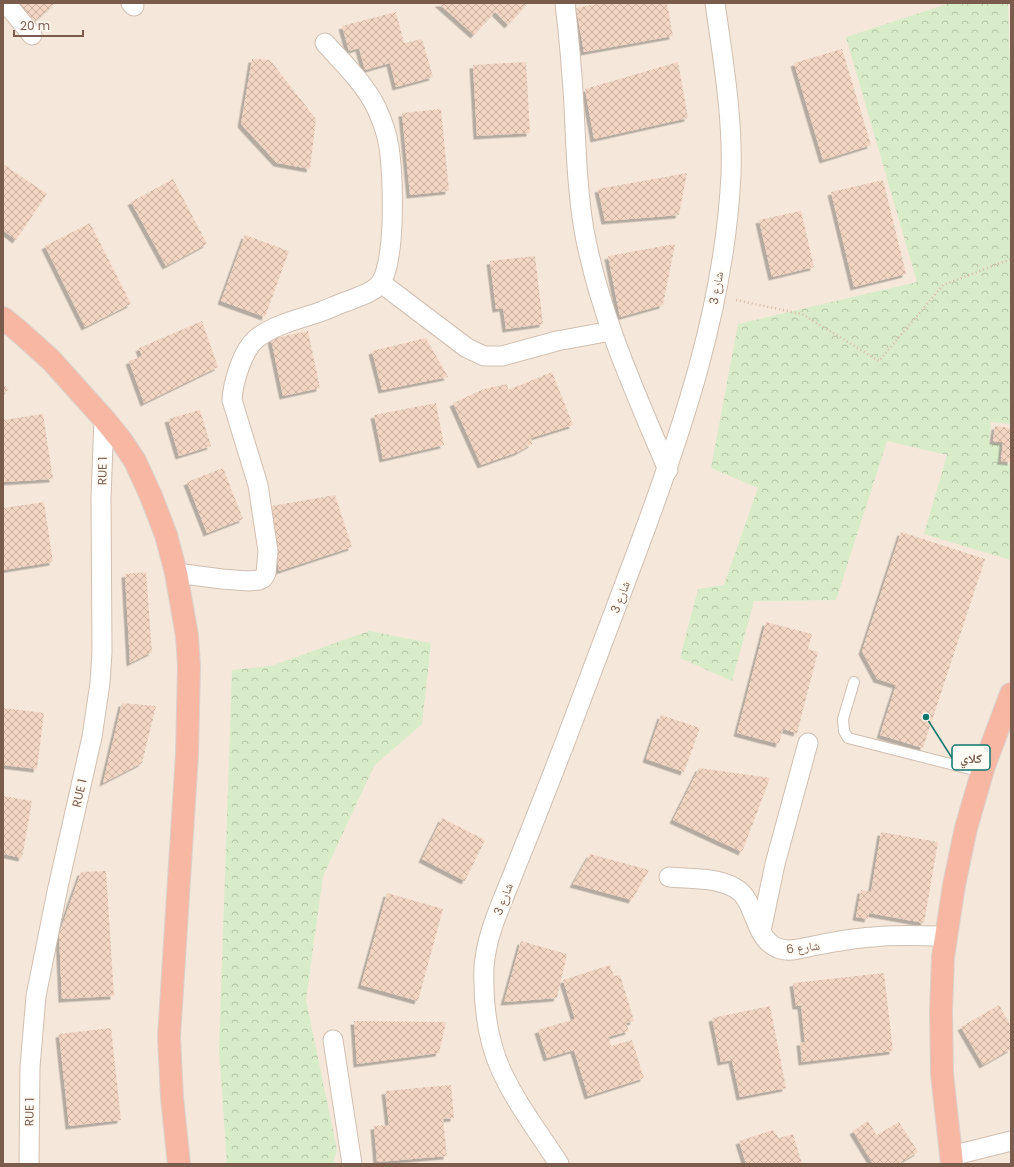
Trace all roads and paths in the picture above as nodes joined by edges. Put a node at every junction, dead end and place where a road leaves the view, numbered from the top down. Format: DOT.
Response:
graph roads {
  1 [pos="6,3"];
  2 [pos="565,3"];
  3 [pos="715,3"];
  4 [pos="32,35"];
  5 [pos="325,43"];
  6 [pos="1011,259"];
  7 [pos="381,283"];
  8 [pos="715,296"];
  9 [pos="3,318"];
  10 [pos="612,331"];
  11 [pos="104,419"];
  12 [pos="668,470"];
  13 [pos="176,573"];
  14 [pos="854,682"];
  15 [pos="1011,694"];
  16 [pos="808,743"];
  17 [pos="982,772"];
  18 [pos="669,877"];
  19 [pos="761,931"];
  20 [pos="946,936"];
  21 [pos="333,1040"];
  22 [pos="1011,1141"];
  23 [pos="951,1160"];
  24 [pos="29,1164"];
  25 [pos="180,1164"];
  26 [pos="352,1164"];
  27 [pos="559,1164"];
  1 -- 4 [label="street"];
  2 -- 10 [label="street"];
  3 -- 8 [label="street, شارع 3"];
  5 -- 7 [label="street"];
  6 -- 8 [label="path"];
  7 -- 10 [label="street"];
  7 -- 13 [label="street"];
  8 -- 12 [label="street, شارع 3"];
  9 -- 11 [label="highway"];
  10 -- 12 [label="street"];
  11 -- 13 [label="highway"];
  11 -- 24 [label="street, RUE 1"];
  12 -- 27 [label="street, شارع 3"];
  13 -- 25 [label="highway"];
  14 -- 17 [label="lane"];
  15 -- 17 [label="highway"];
  16 -- 19 [label="street"];
  17 -- 20 [label="highway"];
  18 -- 19 [label="street, شارع 6"];
  19 -- 20 [label="street, شارع 6"];
  20 -- 23 [label="highway"];
  21 -- 26 [label="street"];
  22 -- 23 [label="street"];
}
